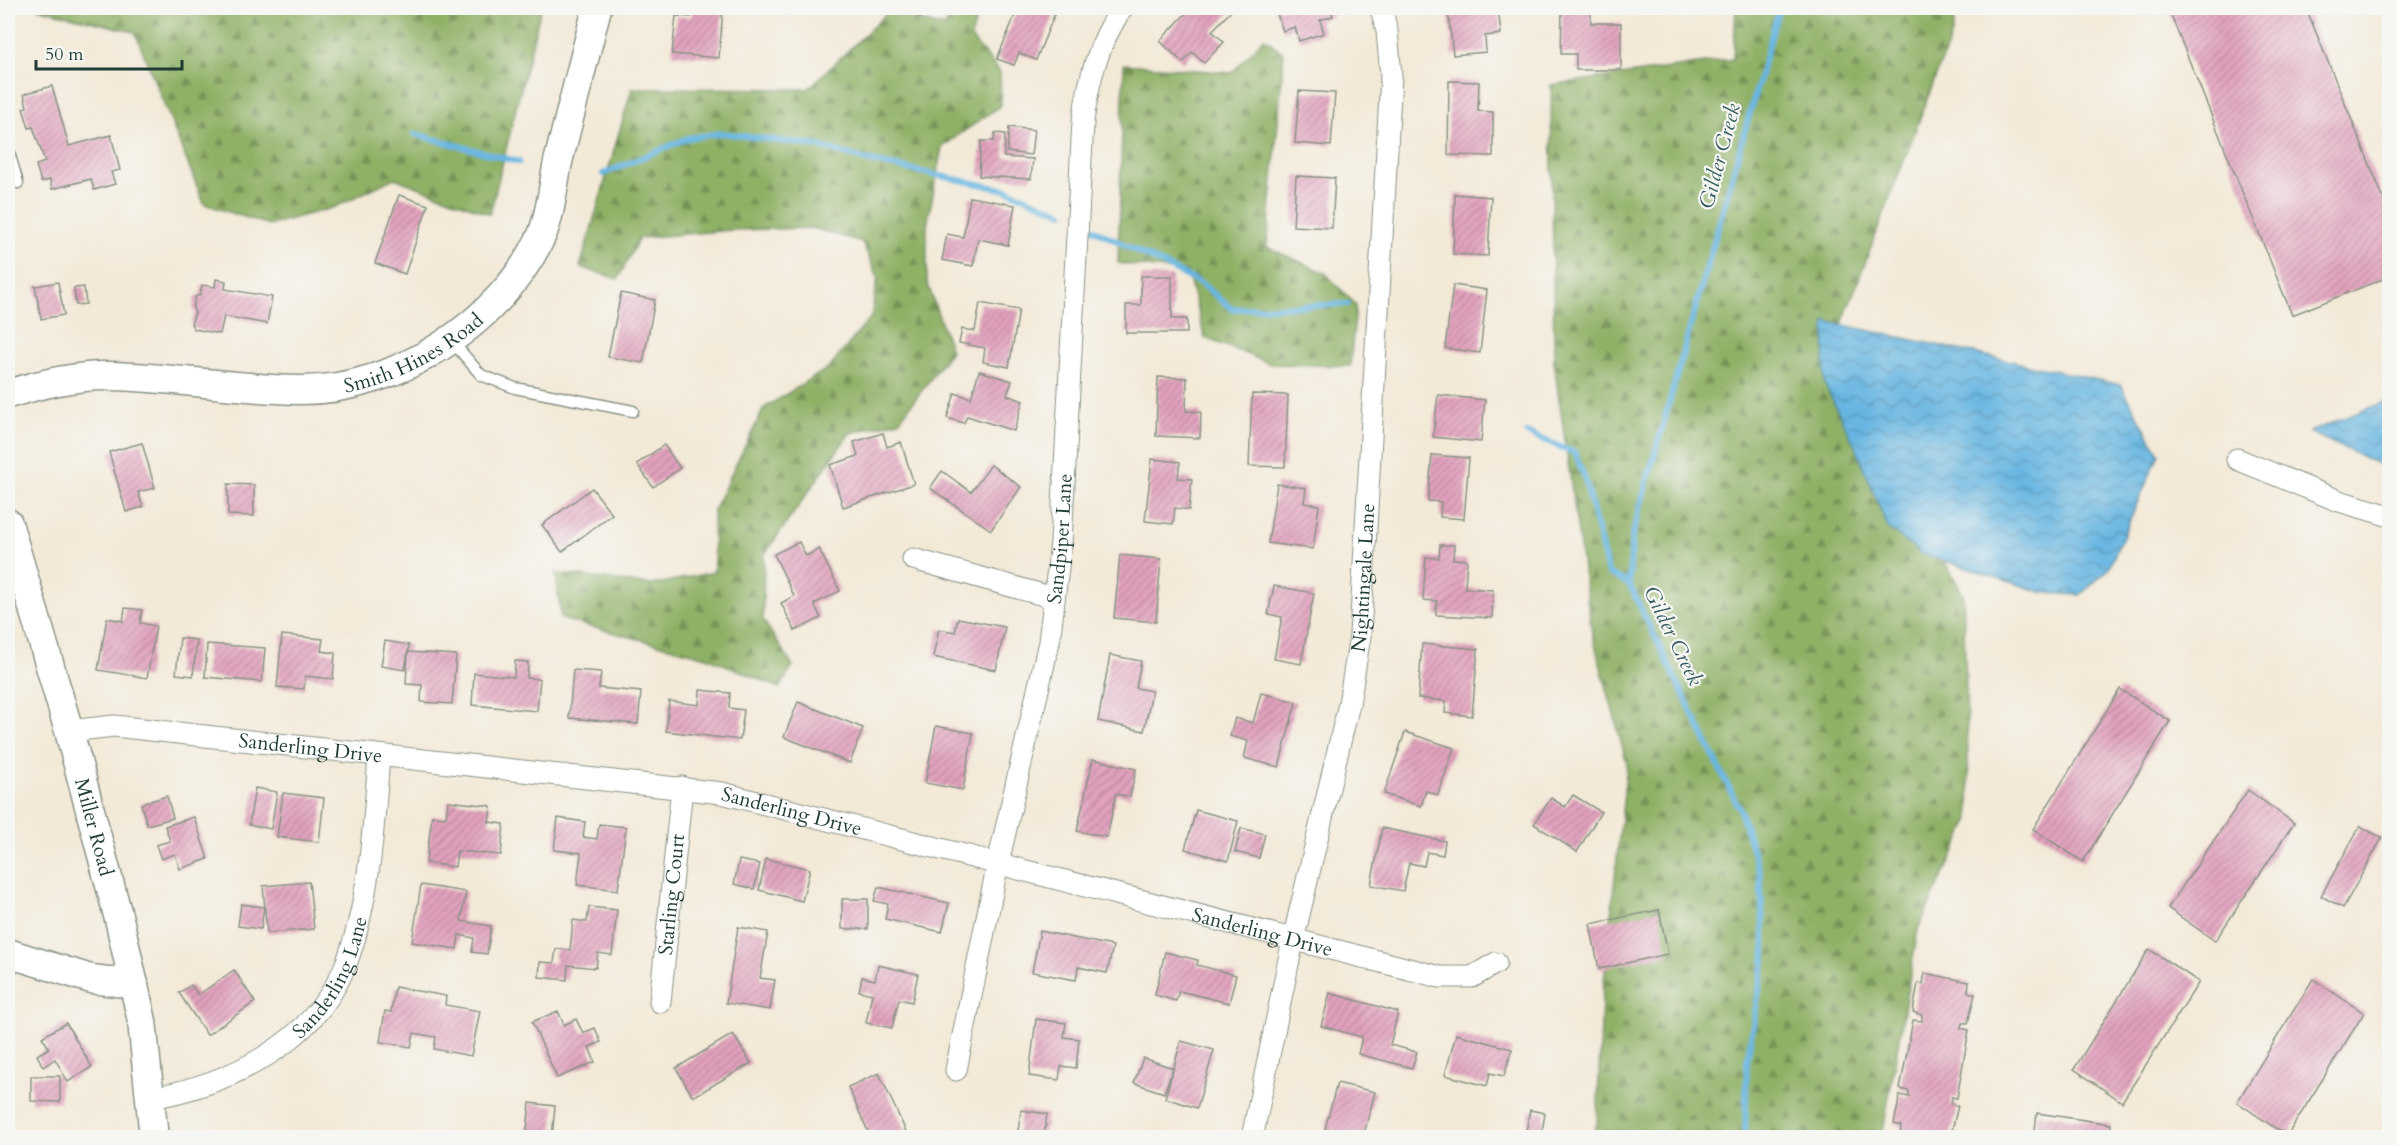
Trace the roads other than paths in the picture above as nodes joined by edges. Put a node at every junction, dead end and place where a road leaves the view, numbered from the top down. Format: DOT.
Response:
graph roads {
  1 [pos="597,8"];
  2 [pos="1122,8"];
  3 [pos="1381,8"];
  4 [pos="8,149"];
  5 [pos="18,183"];
  6 [pos="451,340"];
  7 [pos="8,394"];
  8 [pos="633,411"];
  9 [pos="2236,459"];
  10 [pos="2390,516"];
  11 [pos="8,524"];
  12 [pos="913,559"];
  13 [pos="1054,598"];
  14 [pos="69,731"];
  15 [pos="379,756"];
  16 [pos="682,787"];
  17 [pos="998,863"];
  18 [pos="1293,939"];
  19 [pos="8,953"];
  20 [pos="1496,963"];
  21 [pos="134,984"];
  22 [pos="660,1002"];
  23 [pos="956,1070"];
  24 [pos="151,1098"];
  25 [pos="154,1137"];
  26 [pos="1252,1137"];
  1 -- 6 [label="street, Smith Hines Road"];
  2 -- 13 [label="street, Sandpiper Lane"];
  3 -- 18 [label="street, Nightingale Lane"];
  4 -- 5 [label="lane"];
  6 -- 7 [label="street, Smith Hines Road"];
  6 -- 8 [label="lane"];
  9 -- 10 [label="street"];
  11 -- 14 [label="street, Miller Road"];
  12 -- 13 [label="street"];
  13 -- 17 [label="street, Sandpiper Lane"];
  14 -- 15 [label="street, Sanderling Drive"];
  14 -- 21 [label="street, Miller Road"];
  15 -- 16 [label="street, Sanderling Drive"];
  15 -- 24 [label="street, Sanderling Lane"];
  16 -- 17 [label="street, Sanderling Drive"];
  16 -- 22 [label="street, Starling Court"];
  17 -- 18 [label="street, Sanderling Drive"];
  17 -- 23 [label="street, Sandpiper Lane"];
  18 -- 20 [label="street, Sanderling Drive"];
  18 -- 26 [label="street, Nightingale Lane"];
  19 -- 21 [label="street"];
  21 -- 24 [label="street, Miller Road"];
  24 -- 25 [label="street, Miller Road"];
}
